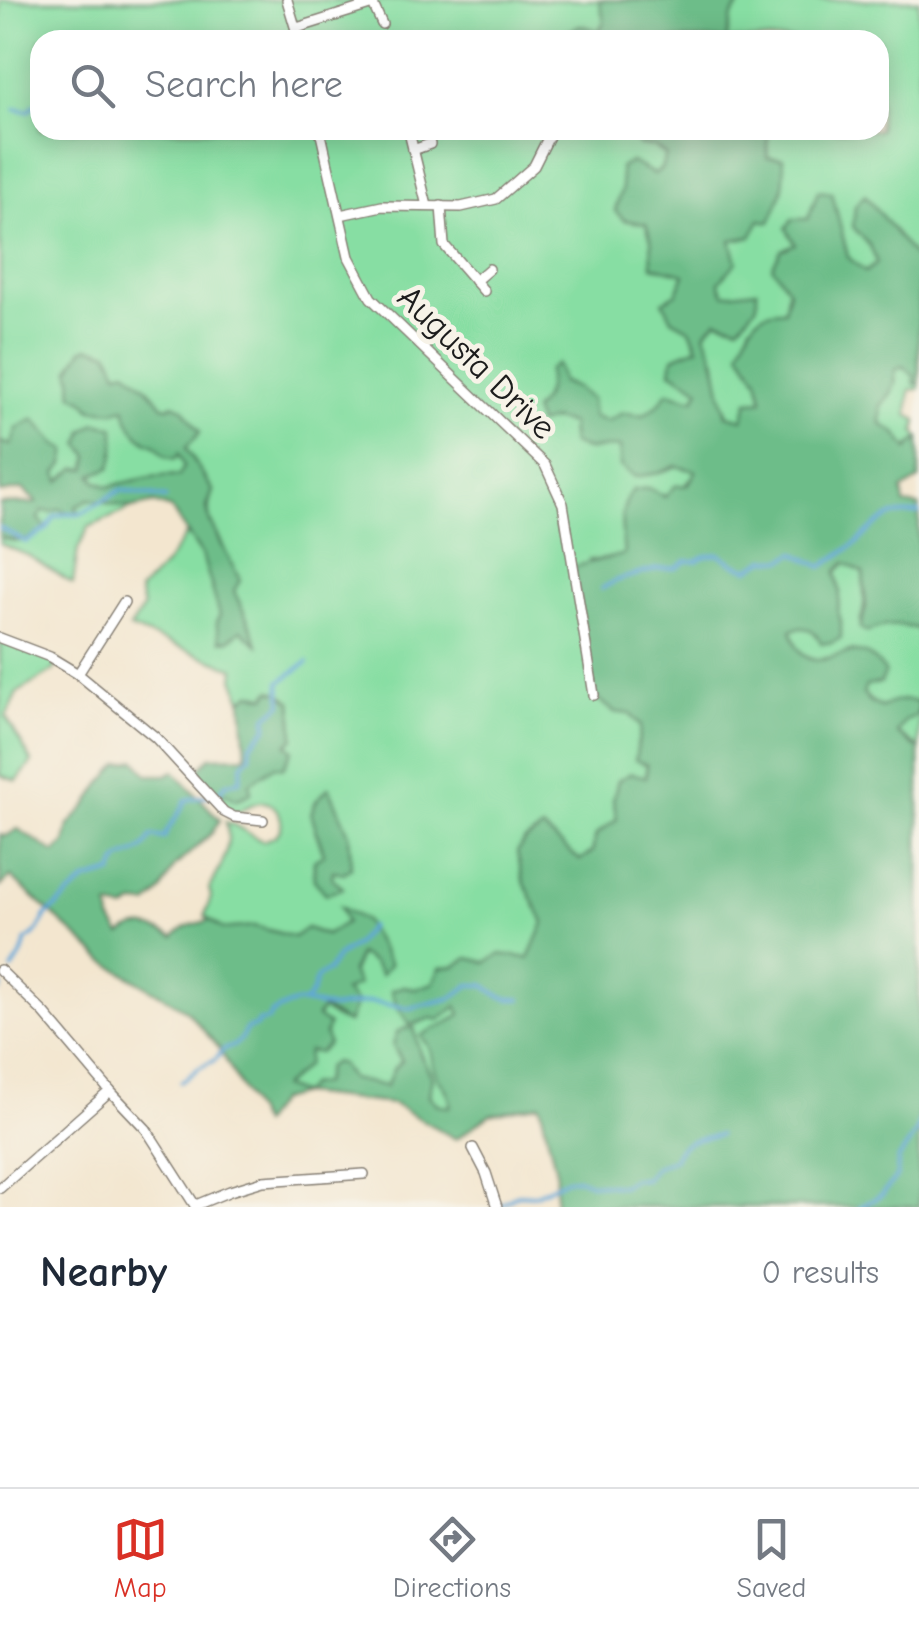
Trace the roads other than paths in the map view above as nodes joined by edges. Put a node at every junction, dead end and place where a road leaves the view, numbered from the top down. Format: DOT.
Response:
graph roads {
  1 [pos="287,0"];
  2 [pos="372,2"];
  3 [pos="382,24"];
  4 [pos="296,28"];
  5 [pos="322,140"];
  6 [pos="411,140"];
  7 [pos="547,140"];
  8 [pos="430,144"];
  9 [pos="413,150"];
  10 [pos="427,206"];
  11 [pos="441,206"];
  12 [pos="340,214"];
  13 [pos="489,269"];
  14 [pos="475,281"];
  15 [pos="484,290"];
  16 [pos="124,602"];
  17 [pos="0,638"];
  18 [pos="78,674"];
  19 [pos="594,695"];
  20 [pos="263,820"];
  21 [pos="0,970"];
  22 [pos="110,1091"];
  23 [pos="473,1148"];
  24 [pos="364,1174"];
  25 [pos="0,1188"];
  26 [pos="196,1206"];
  27 [pos="497,1207"];
  1 -- 4 [label="street"];
  2 -- 3 [label="street"];
  2 -- 4 [label="street"];
  5 -- 12 [label="street, Augusta Drive"];
  6 -- 9 [label="street"];
  7 -- 11 [label="street"];
  8 -- 9 [label="street"];
  9 -- 10 [label="street"];
  10 -- 11 [label="street"];
  10 -- 12 [label="street"];
  11 -- 14 [label="street"];
  12 -- 19 [label="street, Augusta Drive"];
  13 -- 14 [label="street"];
  14 -- 15 [label="street"];
  16 -- 18 [label="street"];
  17 -- 18 [label="street"];
  18 -- 20 [label="street"];
  21 -- 22 [label="street"];
  22 -- 25 [label="street"];
  22 -- 26 [label="street"];
  23 -- 27 [label="street"];
  24 -- 26 [label="street"];
}
